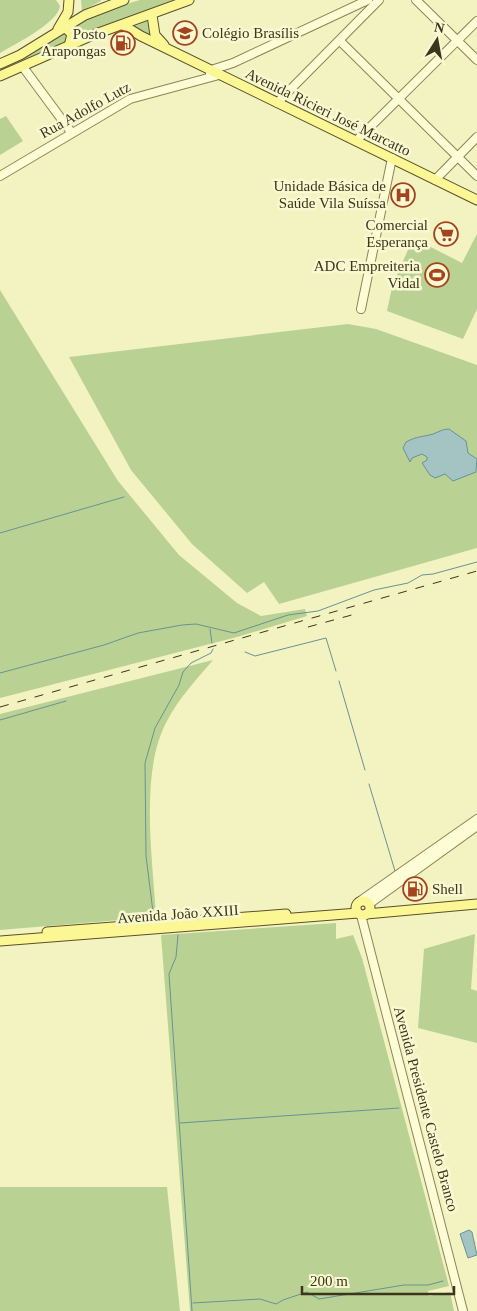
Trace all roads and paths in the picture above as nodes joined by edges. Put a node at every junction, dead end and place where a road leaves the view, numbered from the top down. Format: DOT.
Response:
graph roads {
  1 [pos="69,0"];
  2 [pos="124,0"];
  3 [pos="189,0"];
  4 [pos="368,0"];
  5 [pos="379,0"];
  6 [pos="416,0"];
  7 [pos="152,15"];
  8 [pos="477,21"];
  9 [pos="123,25"];
  10 [pos="60,28"];
  11 [pos="340,41"];
  12 [pos="457,41"];
  13 [pos="69,46"];
  14 [pos="167,49"];
  15 [pos="477,60"];
  16 [pos="233,63"];
  17 [pos="0,64"];
  18 [pos="23,67"];
  19 [pos="219,74"];
  20 [pos="0,76"];
  21 [pos="398,100"];
  22 [pos="277,103"];
  23 [pos="71,132"];
  24 [pos="477,137"];
  25 [pos="356,142"];
  26 [pos="458,157"];
  27 [pos="392,158"];
  28 [pos="0,176"];
  29 [pos="477,176"];
  30 [pos="435,180"];
  31 [pos="477,200"];
  32 [pos="361,309"];
  33 [pos="477,819"];
  34 [pos="477,826"];
  35 [pos="477,904"];
  36 [pos="363,909"];
  37 [pos="0,935"];
  38 [pos="0,941"];
  39 [pos="463,1311"];
  1 -- 10 [label="main road"];
  2 -- 10 [label="main road"];
  3 -- 7 [label="main road"];
  4 -- 16 [label="street, Rua Adolfo Lutz"];
  5 -- 11 [label="street"];
  6 -- 12 [label="street"];
  7 -- 9 [label="main road"];
  7 -- 14 [label="main road"];
  8 -- 12 [label="street"];
  9 -- 13 [label="main road"];
  9 -- 14 [label="main road, Avenida Ricieri José Marcatto"];
  10 -- 13 [label="main road"];
  10 -- 17 [label="main road"];
  11 -- 21 [label="street"];
  11 -- 22 [label="street"];
  12 -- 15 [label="street"];
  12 -- 21 [label="street"];
  13 -- 18 [label="main road"];
  14 -- 19 [label="main road, Avenida Ricieri José Marcatto"];
  16 -- 19 [label="street"];
  16 -- 19 [label="street, Rua Adolfo Lutz"];
  18 -- 20 [label="main road"];
  18 -- 23 [label="street"];
  19 -- 22 [label="main road, Avenida Ricieri José Marcatto"];
  19 -- 23 [label="street, Rua Adolfo Lutz"];
  21 -- 25 [label="street"];
  21 -- 26 [label="street"];
  22 -- 25 [label="main road, Avenida Ricieri José Marcatto"];
  23 -- 28 [label="street, Rua Adolfo Lutz"];
  24 -- 26 [label="street"];
  25 -- 27 [label="main road, Avenida Ricieri José Marcatto"];
  26 -- 29 [label="street"];
  26 -- 30 [label="street"];
  27 -- 30 [label="main road, Avenida Ricieri José Marcatto"];
  27 -- 32 [label="street"];
  30 -- 31 [label="main road, Avenida Ricieri José Marcatto"];
  33 -- 36 [label="street"];
  34 -- 36 [label="street"];
  35 -- 36 [label="main road, Avenida João XXIII"];
  36 -- 37 [label="main road, Avenida João XXIII"];
  36 -- 38 [label="main road, Avenida João XXIII"];
  36 -- 39 [label="street, Avenida Presidente Castelo Branco"];
}
